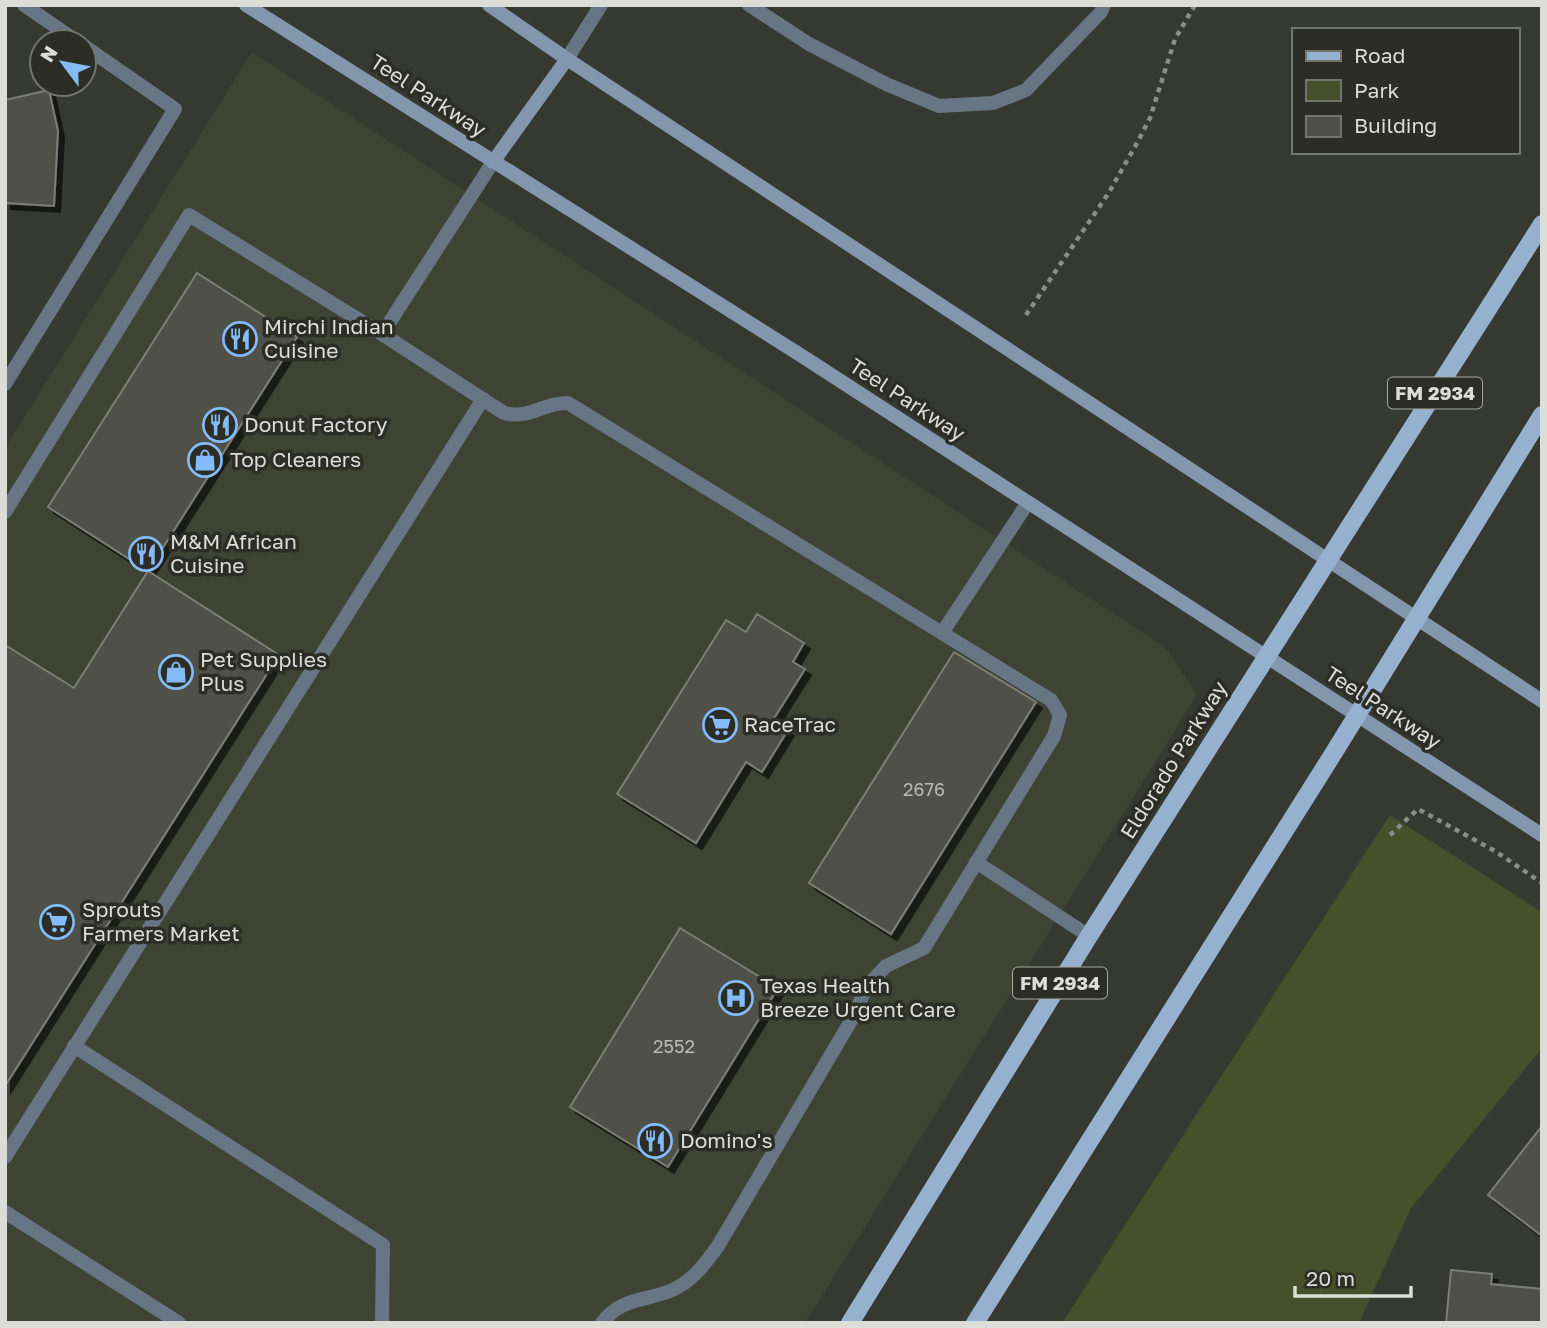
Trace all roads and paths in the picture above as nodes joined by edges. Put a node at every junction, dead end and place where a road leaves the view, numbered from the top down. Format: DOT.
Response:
graph roads {
  1 [pos="24,5"];
  2 [pos="246,5"];
  3 [pos="489,5"];
  4 [pos="601,5"];
  5 [pos="749,5"];
  6 [pos="1104,5"];
  7 [pos="1195,5"];
  8 [pos="58,28"];
  9 [pos="98,56"];
  10 [pos="568,59"];
  11 [pos="492,162"];
  12 [pos="1542,224"];
  13 [pos="1026,315"];
  14 [pos="382,334"];
  15 [pos="5,384"];
  16 [pos="483,399"];
  17 [pos="1542,415"];
  18 [pos="1027,504"];
  19 [pos="5,512"];
  20 [pos="1327,561"];
  21 [pos="1416,620"];
  22 [pos="942,633"];
  23 [pos="1266,657"];
  24 [pos="1542,701"];
  25 [pos="1357,716"];
  26 [pos="1390,835"];
  27 [pos="1542,835"];
  28 [pos="976,862"];
  29 [pos="1542,883"];
  30 [pos="1089,936"];
  31 [pos="74,1046"];
  32 [pos="5,1157"];
  33 [pos="5,1213"];
  34 [pos="179,1323"];
  35 [pos="382,1323"];
  36 [pos="602,1323"];
  37 [pos="850,1323"];
  38 [pos="975,1323"];
  1 -- 8 [label="street"];
  2 -- 11 [label="main road, Teel Parkway"];
  3 -- 10 [label="main road"];
  4 -- 10 [label="street"];
  5 -- 6 [label="street"];
  7 -- 13 [label="path"];
  9 -- 15 [label="street"];
  10 -- 11 [label="main road"];
  10 -- 20 [label="main road"];
  11 -- 14 [label="street"];
  11 -- 18 [label="main road, Teel Parkway"];
  12 -- 20 [label="main road, Eldorado Parkway / FM 2934"];
  14 -- 16 [label="street"];
  14 -- 19 [label="street"];
  16 -- 22 [label="street"];
  16 -- 31 [label="street"];
  17 -- 21 [label="main road"];
  18 -- 22 [label="street"];
  18 -- 23 [label="main road, Teel Parkway"];
  20 -- 21 [label="main road"];
  20 -- 23 [label="main road, Eldorado Parkway / FM 2934"];
  21 -- 24 [label="main road"];
  21 -- 25 [label="main road"];
  22 -- 28 [label="street"];
  23 -- 25 [label="main road, Teel Parkway"];
  23 -- 30 [label="main road, Eldorado Parkway / FM 2934"];
  25 -- 27 [label="main road, Teel Parkway"];
  25 -- 38 [label="main road"];
  26 -- 29 [label="path"];
  28 -- 30 [label="street"];
  28 -- 36 [label="street"];
  30 -- 37 [label="main road, Eldorado Parkway / FM 2934"];
  31 -- 32 [label="street"];
  31 -- 35 [label="street"];
  33 -- 34 [label="street"];
}
